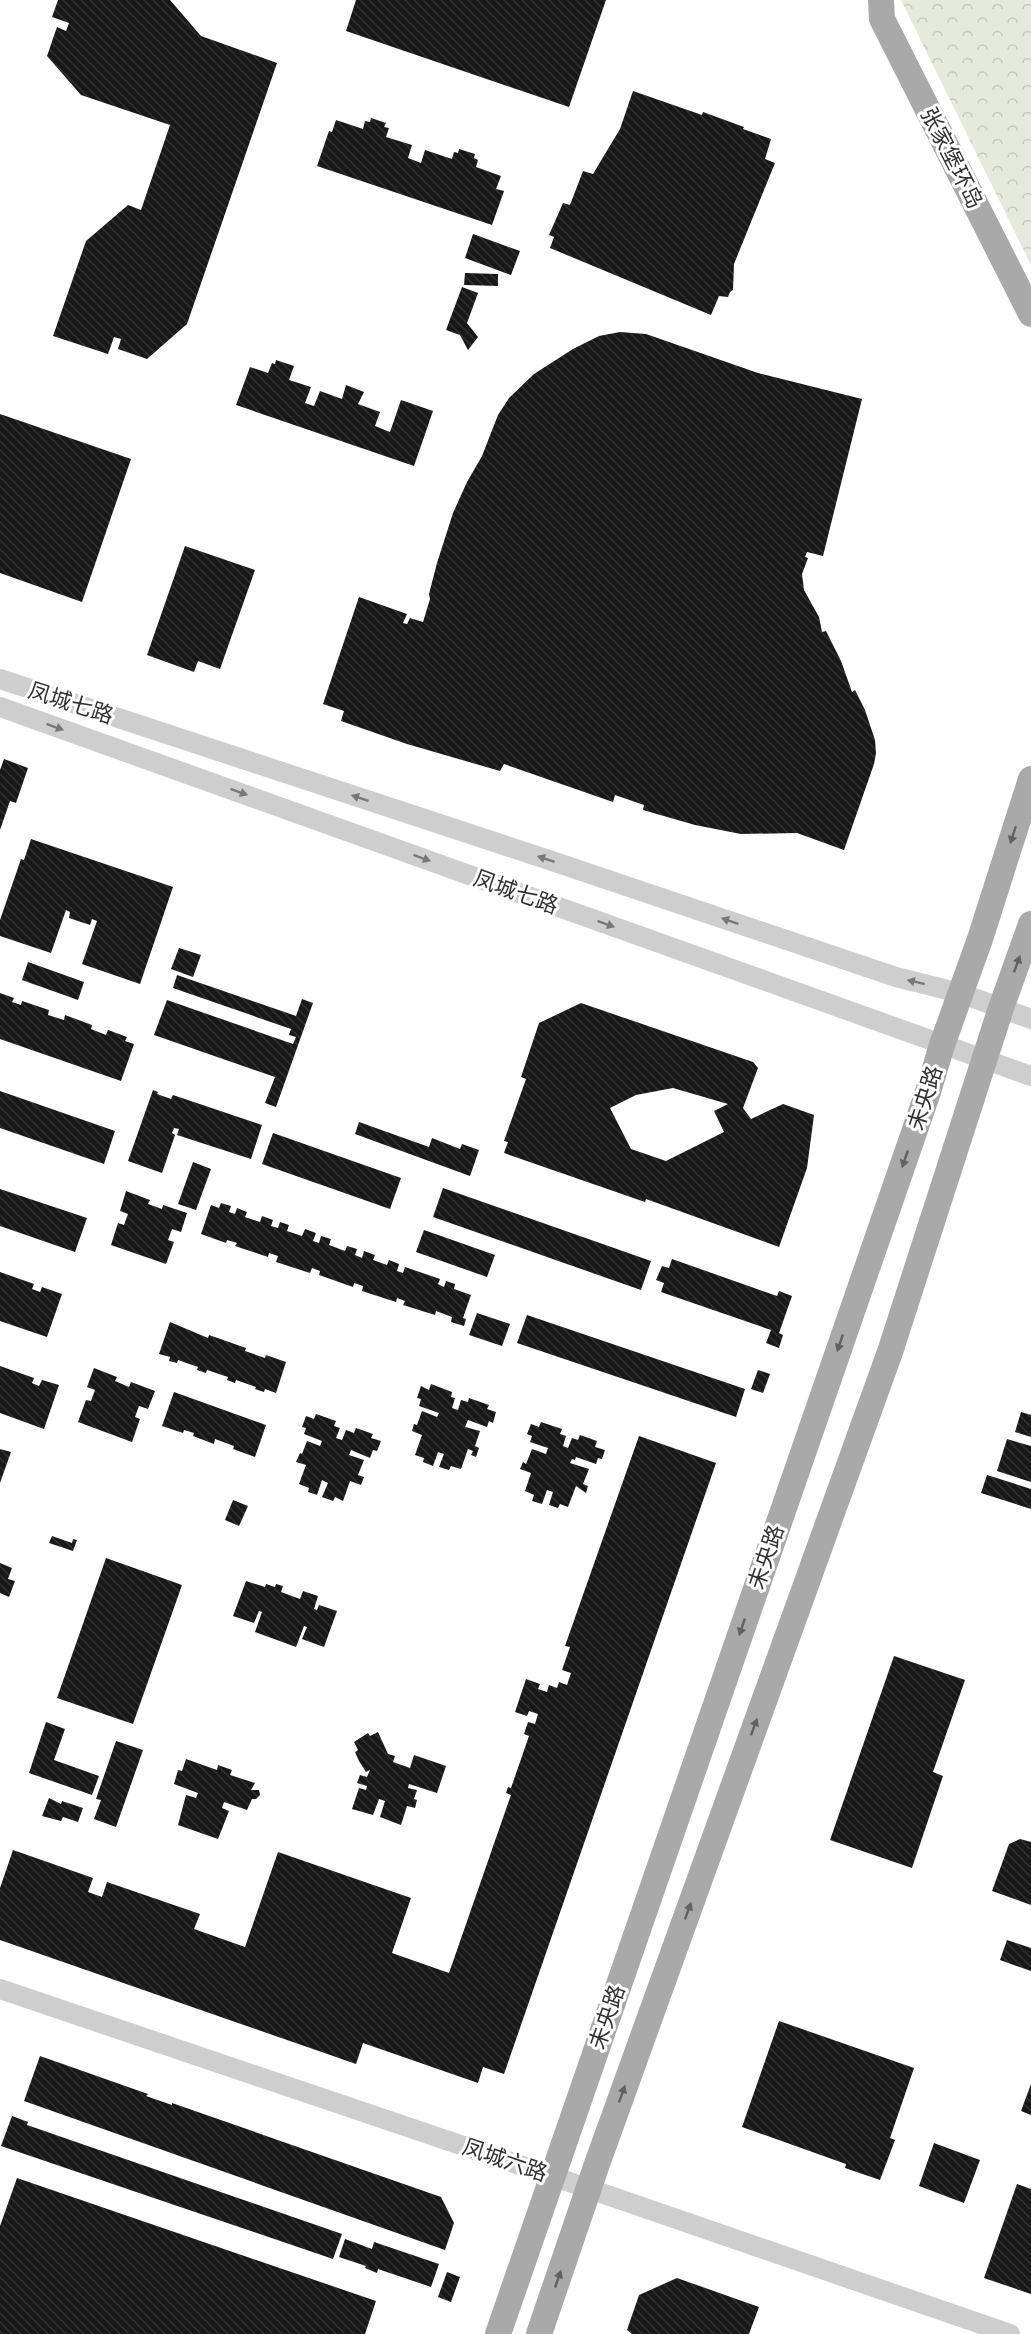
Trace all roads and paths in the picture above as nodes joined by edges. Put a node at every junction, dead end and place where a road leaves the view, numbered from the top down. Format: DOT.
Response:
graph roads {
  1 [pos="881,0"];
  2 [pos="1031,314"];
  3 [pos="0,679"];
  4 [pos="0,707"];
  5 [pos="1031,779"];
  6 [pos="1031,924"];
  7 [pos="960,993"];
  8 [pos="1001,1008"];
  9 [pos="1031,1019"];
  10 [pos="942,1045"];
  11 [pos="986,1060"];
  12 [pos="1031,1077"];
  13 [pos="0,1989"];
  14 [pos="552,2176"];
  15 [pos="588,2188"];
  16 [pos="498,2334"];
  17 [pos="539,2334"];
  18 [pos="1010,2334"];
  1 -- 2 [label="main road, 张家堡环岛"];
  7 -- 3 [label="street, 凤城七路, one-way"];
  4 -- 10 [label="street, 凤城七路, one-way"];
  5 -- 7 [label="main road, 未央路, one-way"];
  8 -- 6 [label="main road, 未央路, one-way"];
  7 -- 8 [label="street, 凤城七路"];
  7 -- 10 [label="main road, 未央路"];
  8 -- 9 [label="street, 凤城七路"];
  8 -- 11 [label="main road, 未央路"];
  10 -- 11 [label="street, 凤城七路"];
  10 -- 14 [label="main road, 未央路, one-way"];
  11 -- 12 [label="street, 凤城七路"];
  15 -- 11 [label="main road, 未央路, one-way"];
  13 -- 14 [label="street, 凤城六路"];
  14 -- 15 [label="street, 凤城六路"];
  14 -- 16 [label="main road, 未央路"];
  17 -- 15 [label="main road, 未央路, one-way"];
  15 -- 18 [label="street, 凤城六路"];
}
